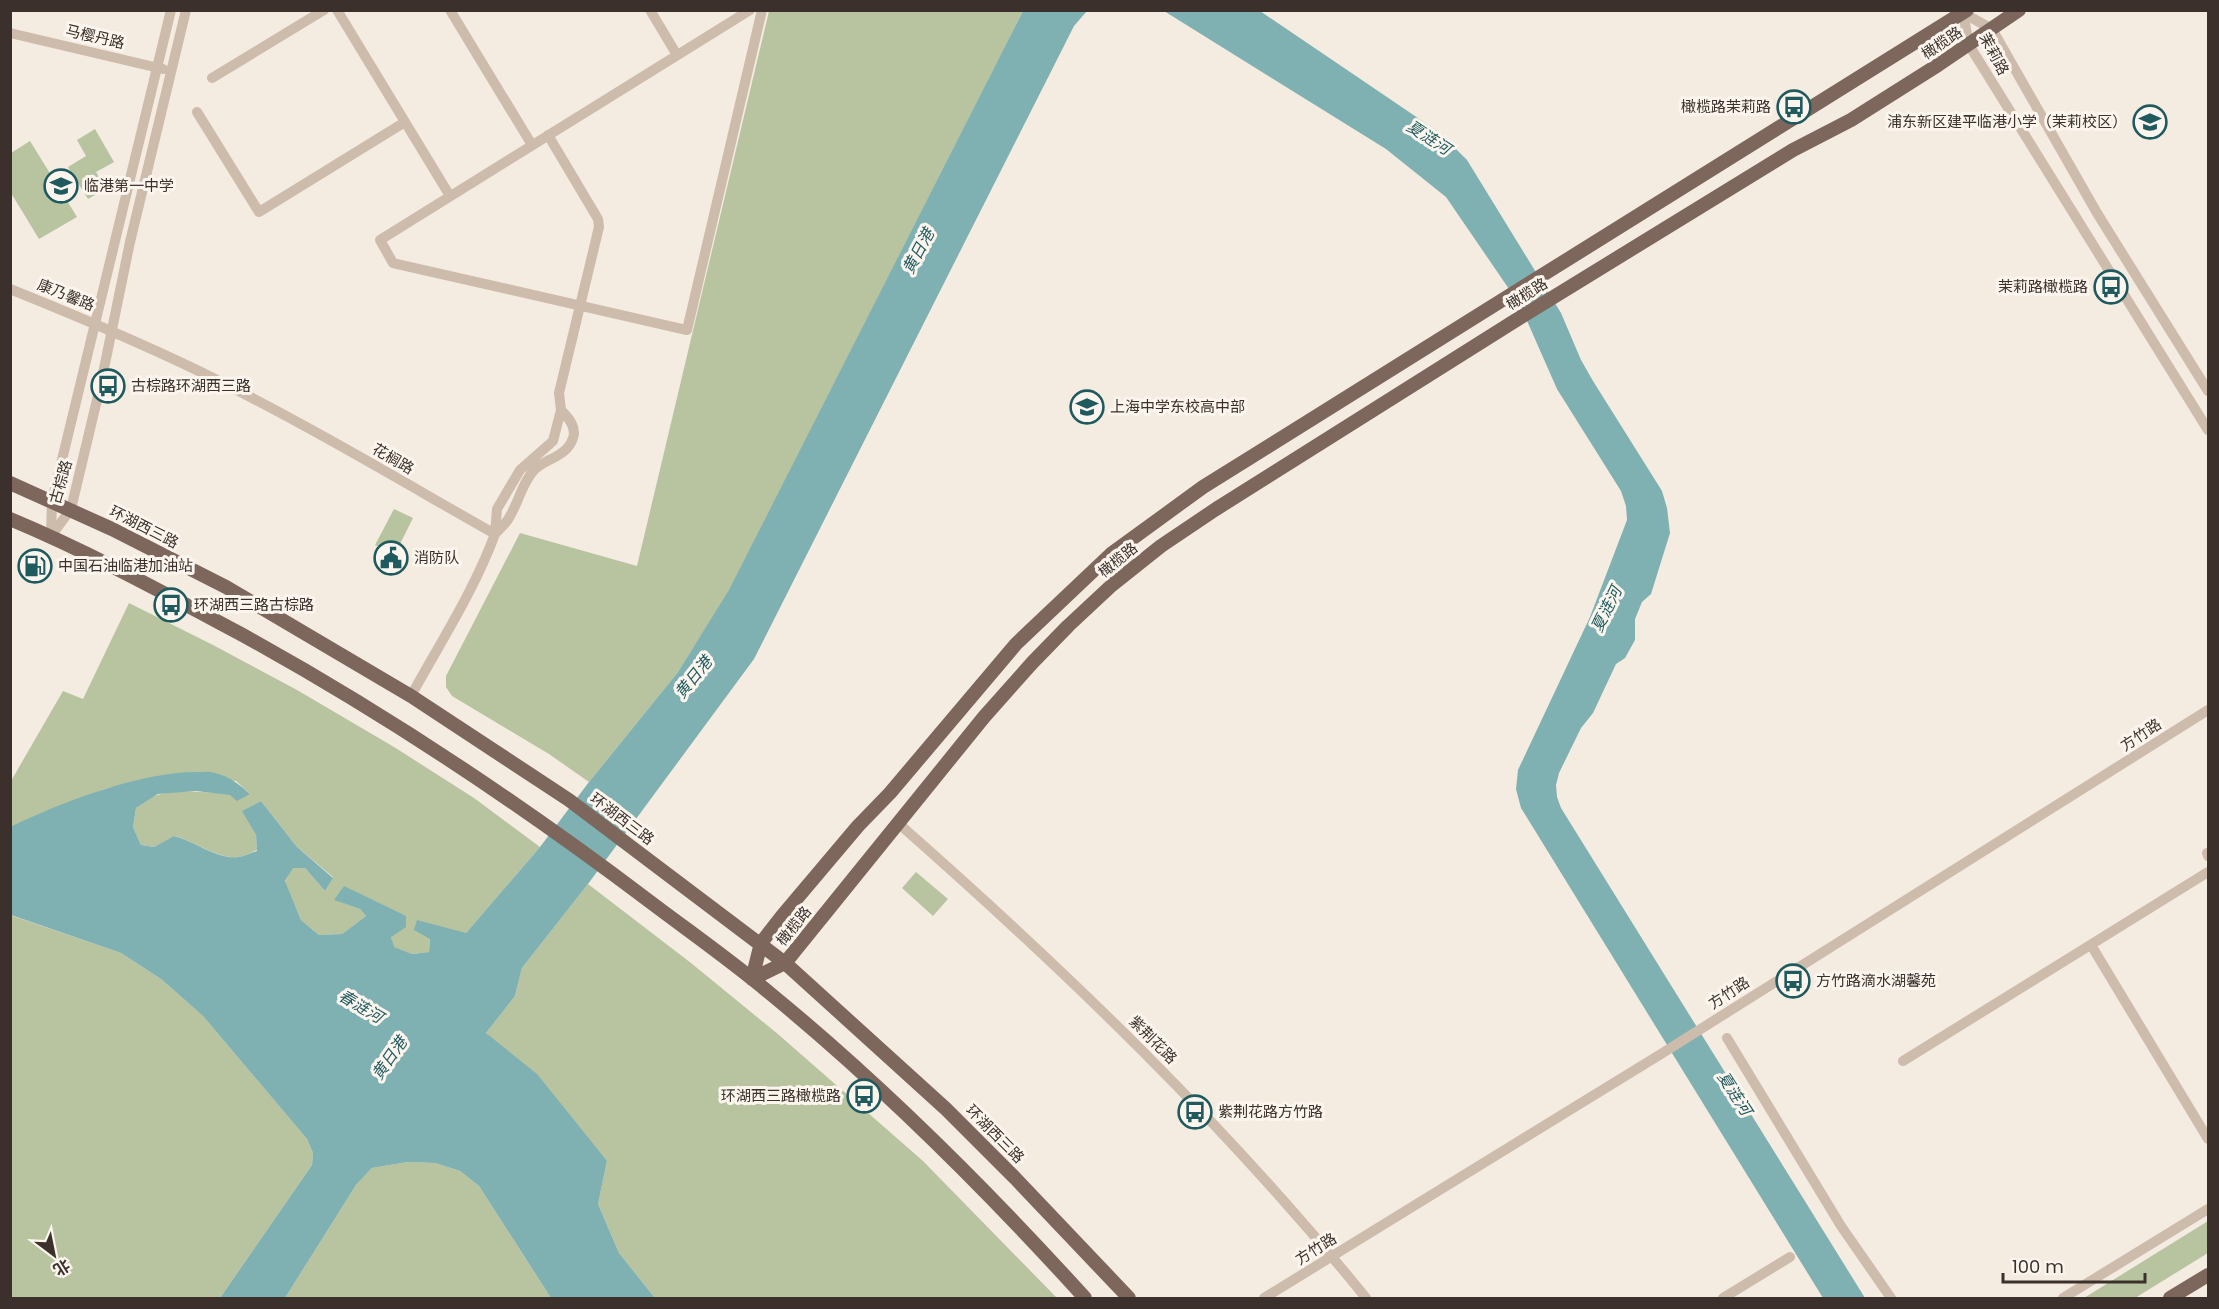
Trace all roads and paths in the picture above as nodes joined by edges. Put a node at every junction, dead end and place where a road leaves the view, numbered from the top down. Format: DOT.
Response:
graph roads {
  1 [pos="171,10"];
  2 [pos="186,10"];
  3 [pos="324,10"];
  4 [pos="337,10"];
  5 [pos="450,10"];
  6 [pos="650,10"];
  7 [pos="2019,10"];
  8 [pos="757,11"];
  9 [pos="1965,12"];
  10 [pos="1992,29"];
  11 [pos="10,33"];
  12 [pos="1969,45"];
  13 [pos="677,55"];
  14 [pos="158,67"];
  15 [pos="172,71"];
  16 [pos="212,78"];
  17 [pos="197,112"];
  18 [pos="405,122"];
  19 [pos="548,135"];
  20 [pos="532,145"];
  21 [pos="450,196"];
  22 [pos="10,289"];
  23 [pos="581,306"];
  24 [pos="94,323"];
  25 [pos="111,330"];
  26 [pos="2208,391"];
  27 [pos="561,410"];
  28 [pos="2208,430"];
  29 [pos="10,483"];
  30 [pos="52,501"];
  31 [pos="71,509"];
  32 [pos="10,519"];
  33 [pos="495,534"];
  34 [pos="51,536"];
  35 [pos="411,696"];
  36 [pos="2208,710"];
  37 [pos="898,824"];
  38 [pos="2208,872"];
  39 [pos="761,943"];
  40 [pos="2091,945"];
  41 [pos="785,963"];
  42 [pos="752,979"];
  43 [pos="1727,1038"];
  44 [pos="1903,1061"];
  45 [pos="2208,1139"];
  46 [pos="2208,1209"];
  47 [pos="1332,1256"];
  48 [pos="1790,1257"];
  49 [pos="2208,1275"];
  50 [pos="1085,1299"];
  51 [pos="1129,1299"];
  52 [pos="1264,1299"];
  53 [pos="1366,1299"];
  54 [pos="1723,1299"];
  55 [pos="1891,1299"];
  56 [pos="2063,1299"];
  57 [pos="2170,1299"];
  1 -- 14 [label="street, 古棕路"];
  2 -- 15 [label="street, 古棕路"];
  3 -- 16 [label="street"];
  4 -- 18 [label="street"];
  5 -- 20 [label="street"];
  6 -- 13 [label="street"];
  7 -- 10 [label="main road, 橄榄路"];
  8 -- 13 [label="street"];
  8 -- 23 [label="street"];
  9 -- 10 [label="street, 茉莉路"];
  9 -- 12 [label="street, 茉莉路"];
  9 -- 39 [label="main road, 橄榄路"];
  10 -- 12 [label="main road, 橄榄路"];
  10 -- 26 [label="street, 茉莉路"];
  11 -- 14 [label="street, 马樱丹路"];
  12 -- 28 [label="street, 茉莉路"];
  12 -- 37 [label="main road, 橄榄路"];
  13 -- 19 [label="street"];
  14 -- 15 [label="street, 马樱丹路"];
  14 -- 24 [label="street, 古棕路"];
  15 -- 25 [label="street, 古棕路"];
  17 -- 18 [label="street"];
  18 -- 21 [label="street"];
  19 -- 20 [label="street"];
  19 -- 23 [label="street"];
  20 -- 21 [label="street"];
  21 -- 23 [label="street"];
  22 -- 24 [label="street, 康乃馨路"];
  23 -- 27 [label="street"];
  24 -- 25 [label="street, 康乃馨路"];
  24 -- 30 [label="street, 古棕路"];
  25 -- 31 [label="street, 古棕路"];
  25 -- 33 [label="street, 花榈路"];
  27 -- 33 [label="street"];
  27 -- 33 [label="street"];
  29 -- 30 [label="main road, 环湖西三路"];
  30 -- 31 [label="main road, 环湖西三路"];
  30 -- 34 [label="street, 古棕路"];
  31 -- 34 [label="street, 古棕路"];
  31 -- 35 [label="main road, 环湖西三路"];
  32 -- 34 [label="main road"];
  33 -- 35 [label="street"];
  34 -- 42 [label="main road"];
  35 -- 39 [label="main road, 环湖西三路"];
  36 -- 47 [label="street, 方竹路"];
  37 -- 41 [label="main road, 橄榄路"];
  37 -- 47 [label="street, 紫荆花路"];
  38 -- 40 [label="street"];
  39 -- 41 [label="main road, 环湖西三路"];
  39 -- 42 [label="main road, 橄榄路"];
  40 -- 44 [label="street"];
  40 -- 45 [label="street"];
  41 -- 42 [label="main road, 橄榄路"];
  41 -- 51 [label="main road, 环湖西三路"];
  42 -- 50 [label="main road"];
  43 -- 55 [label="street"];
  46 -- 56 [label="street"];
  47 -- 52 [label="street, 方竹路"];
  47 -- 53 [label="street, 紫荆花路"];
  48 -- 54 [label="street"];
  49 -- 57 [label="main road"];
}
